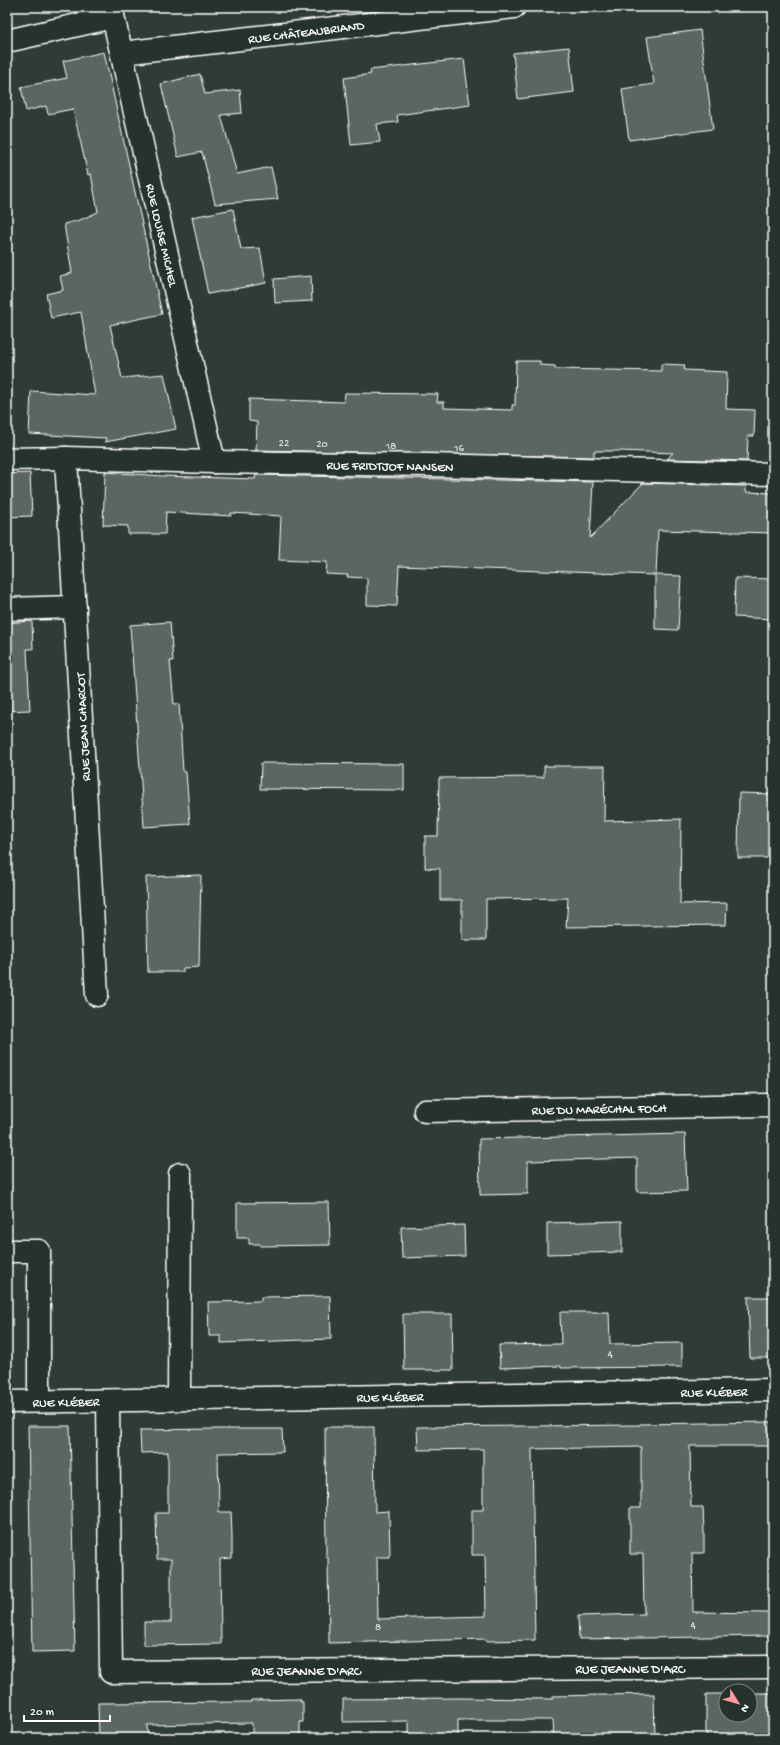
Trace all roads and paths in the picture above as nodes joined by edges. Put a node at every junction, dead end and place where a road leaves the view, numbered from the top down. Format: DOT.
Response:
graph roads {
  1 [pos="514,7"];
  2 [pos="112,12"];
  3 [pos="7,41"];
  4 [pos="122,53"];
  5 [pos="66,458"];
  6 [pos="7,459"];
  7 [pos="214,462"];
  8 [pos="773,474"];
  9 [pos="75,607"];
  10 [pos="7,609"];
  11 [pos="97,995"];
  12 [pos="773,1105"];
  13 [pos="425,1111"];
  14 [pos="180,1174"];
  15 [pos="7,1251"];
  16 [pos="773,1390"];
  17 [pos="179,1399"];
  18 [pos="108,1400"];
  19 [pos="38,1401"];
  20 [pos="7,1402"];
  21 [pos="773,1666"];
  1 -- 4 [label="street, RUE CHÂTEAUBRIAND"];
  2 -- 3 [label="street"];
  2 -- 4 [label="street, RUE LOUISE MICHEL"];
  4 -- 7 [label="street, RUE LOUISE MICHEL"];
  5 -- 6 [label="street, RUE FRIDTJOF NANSEN"];
  5 -- 7 [label="street, RUE FRIDTJOF NANSEN"];
  5 -- 9 [label="street, RUE JEAN CHARCOT"];
  7 -- 8 [label="street, RUE FRIDTJOF NANSEN"];
  9 -- 10 [label="street"];
  9 -- 11 [label="street, RUE JEAN CHARCOT"];
  12 -- 13 [label="street, RUE DU MARÉCHAL FOCH"];
  14 -- 17 [label="street"];
  15 -- 19 [label="street"];
  16 -- 17 [label="street, RUE KLÉBER"];
  17 -- 18 [label="street, RUE KLÉBER"];
  18 -- 19 [label="street, RUE KLÉBER"];
  18 -- 21 [label="street, RUE JEANNE D'ARC"];
  19 -- 20 [label="street, RUE KLÉBER"];
}
